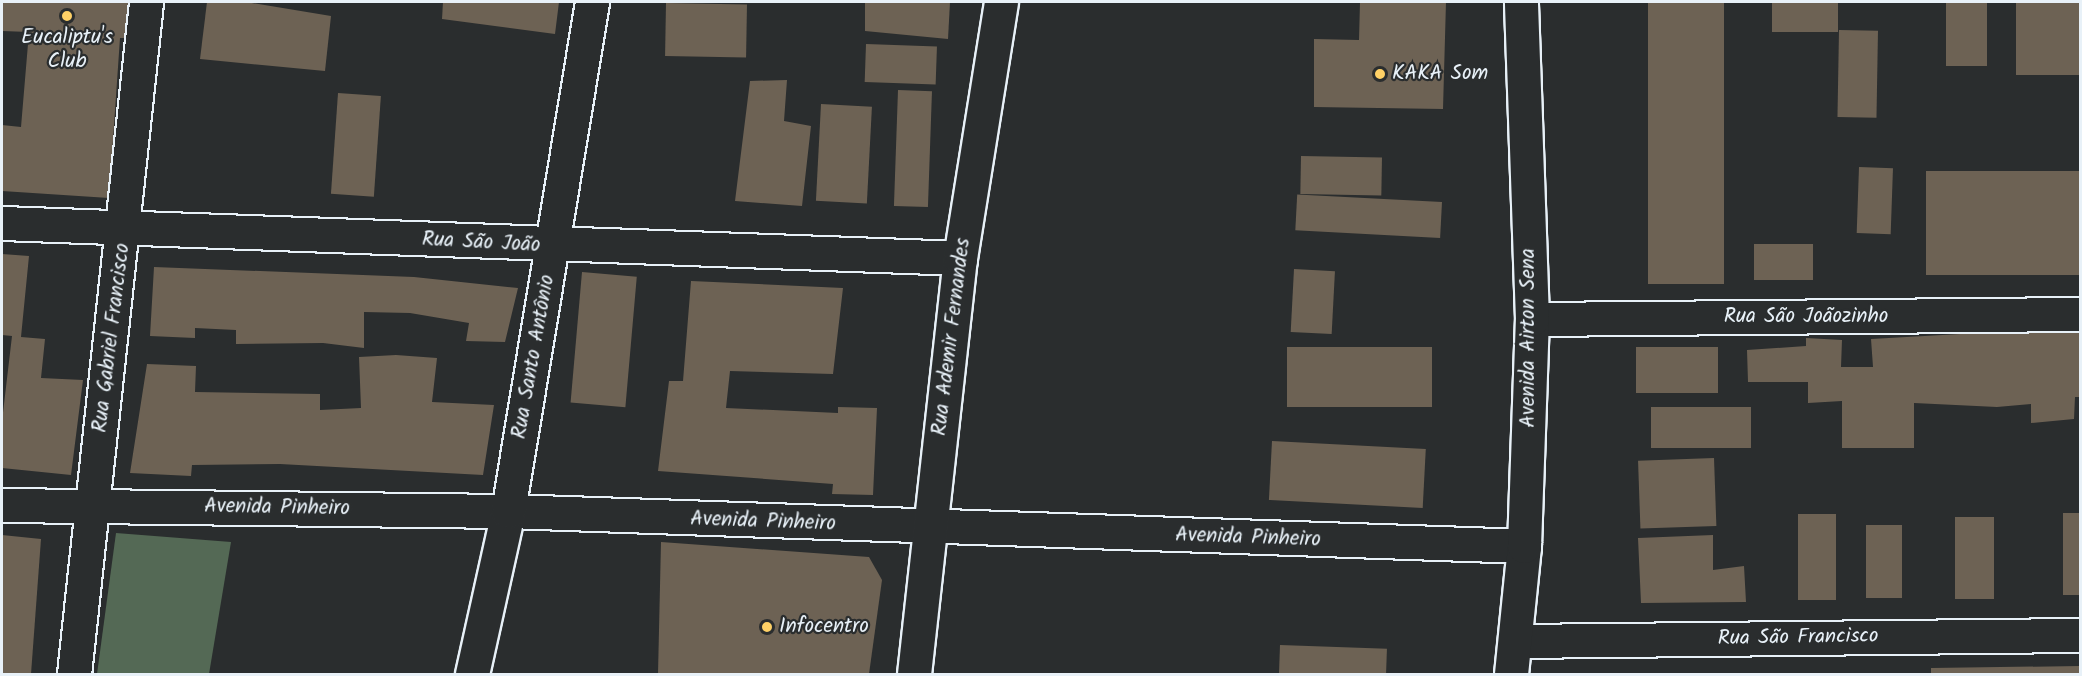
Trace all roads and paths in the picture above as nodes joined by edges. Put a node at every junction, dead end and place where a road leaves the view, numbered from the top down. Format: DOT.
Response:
graph roads {
  1 [pos="146,2"];
  2 [pos="592,2"];
  3 [pos="1001,2"];
  4 [pos="1521,2"];
  5 [pos="2,223"];
  6 [pos="125,226"];
  7 [pos="552,246"];
  8 [pos="960,258"];
  9 [pos="2080,314"];
  10 [pos="1532,319"];
  11 [pos="2,505"];
  12 [pos="93,506"];
  13 [pos="508,511"];
  14 [pos="929,529"];
  15 [pos="1524,546"];
  16 [pos="2080,635"];
  17 [pos="1515,641"];
  18 [pos="74,675"];
  19 [pos="472,675"];
  20 [pos="914,675"];
  21 [pos="1511,675"];
  1 -- 6 [label="street, Rua Gabriel Francisco"];
  2 -- 7 [label="street, Rua Santo Antônio"];
  3 -- 8 [label="street, Rua Ademir Fernandes"];
  4 -- 10 [label="street, Avenida Airton Sena"];
  5 -- 6 [label="street, Rua São João"];
  6 -- 7 [label="street, Rua São João"];
  6 -- 12 [label="street, Rua Gabriel Francisco"];
  7 -- 8 [label="street, Rua São João"];
  7 -- 13 [label="street, Rua Santo Antônio"];
  8 -- 14 [label="street, Rua Ademir Fernandes"];
  9 -- 10 [label="street, Rua São Joãozinho"];
  10 -- 15 [label="street, Avenida Airton Sena"];
  11 -- 12 [label="street, Avenida Pinheiro"];
  12 -- 13 [label="street, Avenida Pinheiro"];
  12 -- 18 [label="street, Rua Gabriel Francisco"];
  13 -- 14 [label="street, Avenida Pinheiro"];
  13 -- 19 [label="street, Rua Santo Antônio"];
  14 -- 15 [label="street, Avenida Pinheiro"];
  14 -- 20 [label="street, Rua Ademir Fernandes"];
  15 -- 17 [label="street, Avenida Airton Sena"];
  16 -- 17 [label="street, Rua São Francisco"];
  17 -- 21 [label="street, Avenida Airton Sena"];
}
